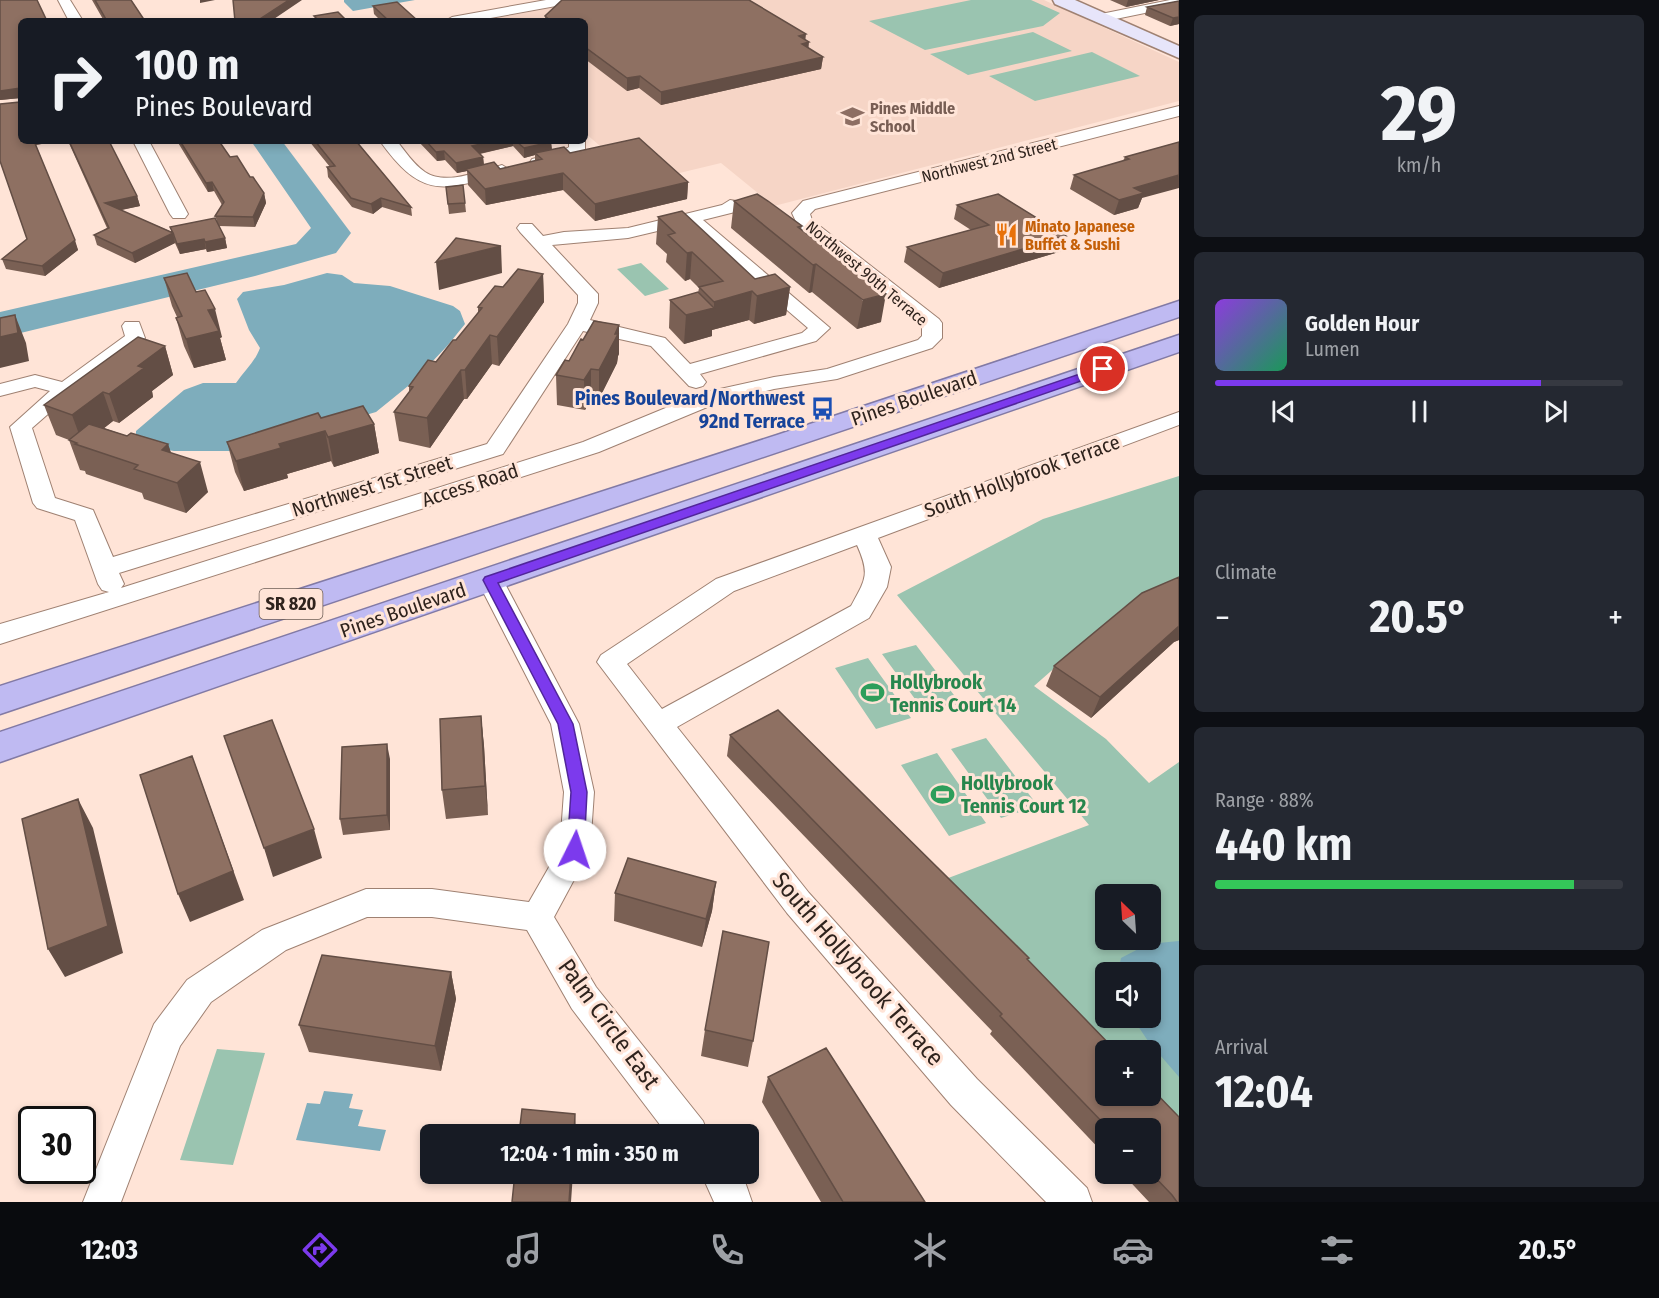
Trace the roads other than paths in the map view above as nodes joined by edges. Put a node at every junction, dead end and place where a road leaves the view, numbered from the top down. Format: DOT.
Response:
graph roads {
  1 [pos="64,0"];
  2 [pos="567,0"];
  3 [pos="1061,0"];
  4 [pos="1085,0"];
  5 [pos="1179,2"];
  6 [pos="1109,17"];
  7 [pos="74,18"];
  8 [pos="468,18"];
  9 [pos="1179,41"];
  10 [pos="1179,53"];
  11 [pos="1179,111"];
  12 [pos="143,144"];
  13 [pos="391,144"];
  14 [pos="577,145"];
  15 [pos="730,205"];
  16 [pos="801,213"];
  17 [pos="179,214"];
  18 [pos="690,217"];
  19 [pos="1179,309"];
  20 [pos="578,324"];
  21 [pos="132,326"];
  22 [pos="933,332"];
  23 [pos="1092,338"];
  24 [pos="1179,343"];
  25 [pos="687,371"];
  26 [pos="65,388"];
  27 [pos="0,390"];
  28 [pos="710,398"];
  29 [pos="1179,418"];
  30 [pos="866,451"];
  31 [pos="583,508"];
  32 [pos="864,534"];
  33 [pos="107,568"];
  34 [pos="490,580"];
  35 [pos="116,599"];
  36 [pos="0,634"];
  37 [pos="0,700"];
  38 [pos="658,724"];
  39 [pos="0,747"];
  40 [pos="537,916"];
  41 [pos="682,1124"];
  42 [pos="727,1184"];
  43 [pos="102,1202"];
  44 [pos="733,1202"];
  45 [pos="1073,1202"];
  1 -- 7 [label="street"];
  2 -- 8 [label="street"];
  3 -- 6 [label="main road"];
  4 -- 6 [label="main road"];
  5 -- 6 [label="street"];
  6 -- 9 [label="main road"];
  6 -- 10 [label="main road"];
  11 -- 16 [label="street, Northwest 2nd Street"];
  12 -- 17 [label="street"];
  13 -- 14 [label="street"];
  15 -- 18 [label="street"];
  16 -- 22 [label="street, Northwest 90th Terrace"];
  18 -- 20 [label="street, Northwest 1st Street"];
  18 -- 25 [label="street"];
  19 -- 23 [label="highway, Pines Boulevard / SR 820"];
  20 -- 25 [label="street"];
  20 -- 33 [label="street, Northwest 1st Street"];
  21 -- 26 [label="street"];
  22 -- 28 [label="street, Access Road"];
  23 -- 30 [label="highway"];
  23 -- 31 [label="highway, Pines Boulevard / SR 820"];
  24 -- 30 [label="highway, Pines Boulevard / SR 820"];
  25 -- 28 [label="street"];
  26 -- 27 [label="street"];
  26 -- 33 [label="street"];
  28 -- 35 [label="street, Access Road"];
  29 -- 32 [label="street, South Hollybrook Terrace"];
  30 -- 34 [label="highway, Pines Boulevard / SR 820"];
  31 -- 34 [label="highway"];
  31 -- 37 [label="highway, Pines Boulevard / SR 820"];
  32 -- 38 [label="street"];
  32 -- 38 [label="street, South Hollybrook Terrace"];
  33 -- 35 [label="street"];
  34 -- 39 [label="highway, Pines Boulevard / SR 820"];
  34 -- 40 [label="street"];
  35 -- 36 [label="street, Access Road"];
  38 -- 45 [label="street, South Hollybrook Terrace"];
  40 -- 41 [label="street, Palm Circle East"];
  40 -- 43 [label="street"];
  42 -- 44 [label="street"];
}
